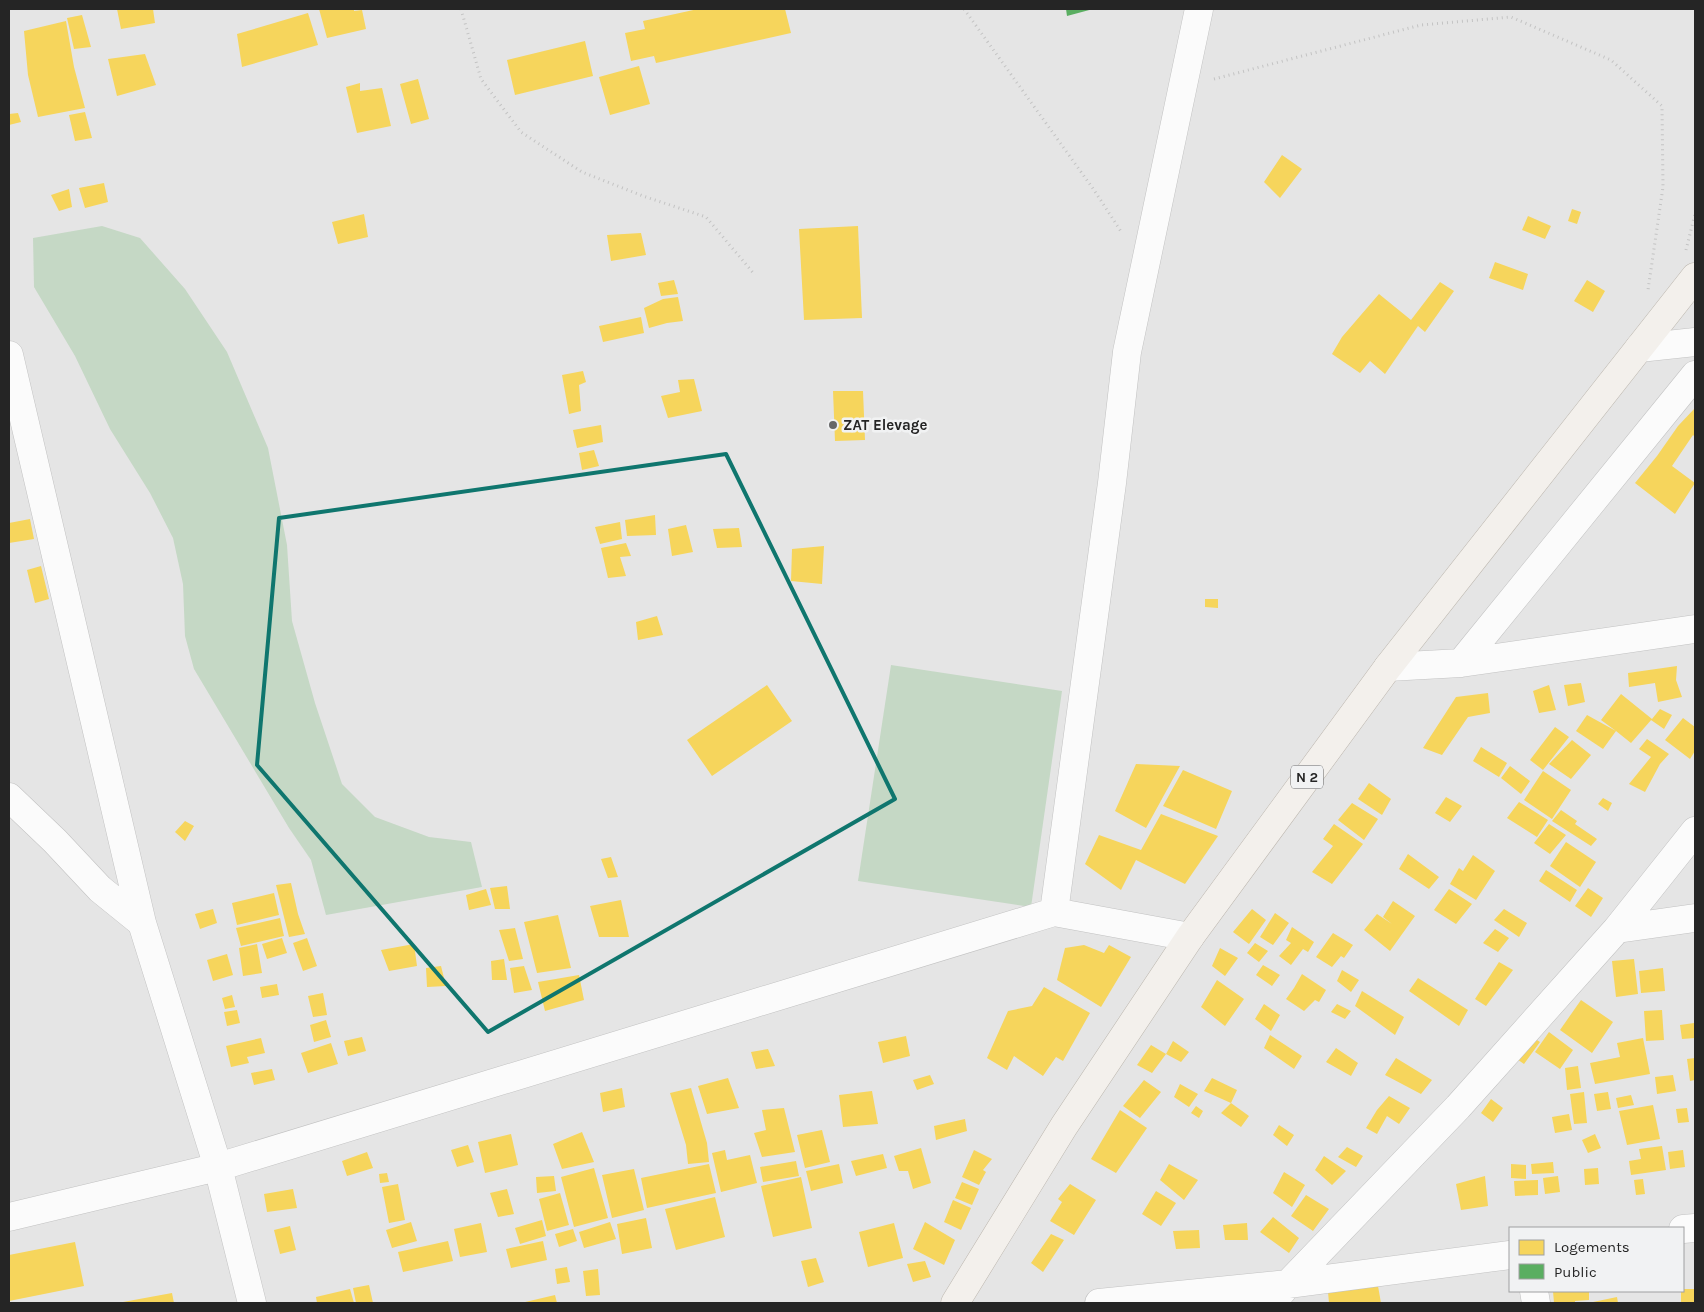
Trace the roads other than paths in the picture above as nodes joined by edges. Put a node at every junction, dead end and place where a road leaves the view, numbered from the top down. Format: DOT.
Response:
graph roads {
  1 [pos="1199,9"];
  2 [pos="1695,278"];
  3 [pos="1695,342"];
  4 [pos="1639,348"];
  5 [pos="9,355"];
  6 [pos="1695,375"];
  7 [pos="1695,630"];
  8 [pos="1461,663"];
  9 [pos="1388,667"];
  10 [pos="9,797"];
  11 [pos="1695,831"];
  12 [pos="1054,912"];
  13 [pos="1695,918"];
  14 [pos="142,923"];
  15 [pos="1617,929"];
  16 [pos="1190,937"];
  17 [pos="218,1167"];
  18 [pos="9,1217"];
  19 [pos="1509,1255"];
  20 [pos="1280,1294"];
  21 [pos="252,1303"];
  22 [pos="955,1303"];
  23 [pos="1099,1303"];
  1 -- 12 [label="street"];
  2 -- 4 [label="main road, N 2"];
  3 -- 4 [label="street"];
  4 -- 9 [label="main road, N 2"];
  5 -- 14 [label="street"];
  6 -- 8 [label="street"];
  7 -- 8 [label="street"];
  8 -- 9 [label="street"];
  9 -- 16 [label="main road, N 2"];
  10 -- 14 [label="street"];
  11 -- 15 [label="street"];
  12 -- 16 [label="street"];
  12 -- 17 [label="street"];
  13 -- 15 [label="street"];
  14 -- 17 [label="street"];
  15 -- 20 [label="street"];
  16 -- 22 [label="main road, N 2"];
  17 -- 18 [label="street"];
  17 -- 21 [label="street"];
  19 -- 20 [label="street"];
  20 -- 23 [label="street"];
}
